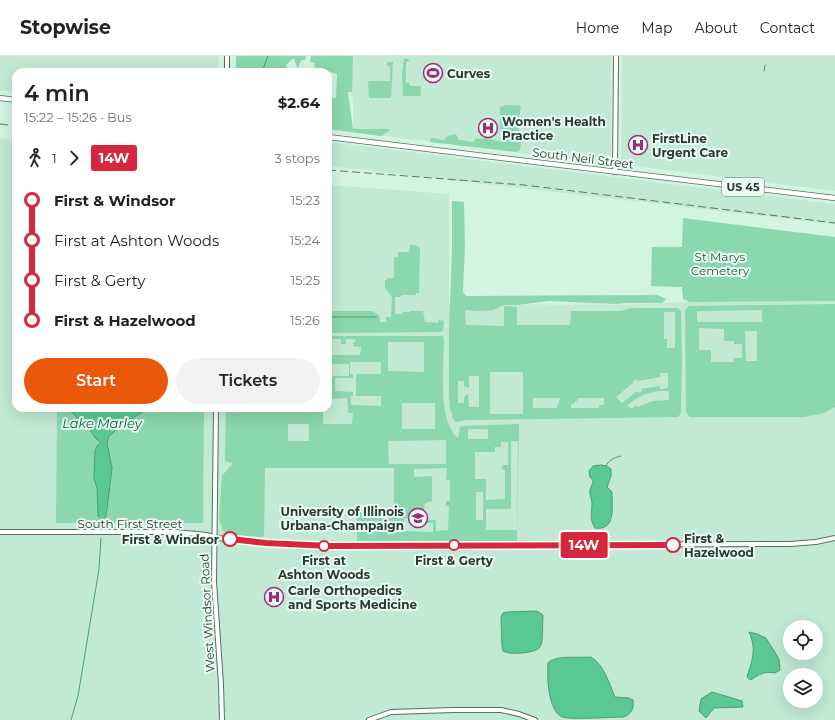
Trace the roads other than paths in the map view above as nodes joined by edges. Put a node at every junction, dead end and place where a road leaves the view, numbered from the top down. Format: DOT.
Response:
graph roads {
  1 [pos="227,56"];
  2 [pos="616,56"];
  3 [pos="227,68"];
  4 [pos="0,98"];
  5 [pos="12,100"];
  6 [pos="332,137"];
  7 [pos="615,172"];
  8 [pos="835,198"];
  9 [pos="216,412"];
  10 [pos="0,532"];
  11 [pos="214,537"];
  12 [pos="835,538"];
  13 [pos="222,720"];
  14 [pos="369,720"];
  15 [pos="535,720"];
  1 -- 3 [label="street"];
  2 -- 7 [label="street"];
  4 -- 5 [label="main road"];
  6 -- 7 [label="main road, South Neil Street / US 45"];
  7 -- 8 [label="main road, South Neil Street / US 45"];
  9 -- 11 [label="street, West Windsor Road"];
  10 -- 11 [label="street, South First Street"];
  11 -- 12 [label="street, South First Street"];
  11 -- 13 [label="street, West Windsor Road"];
  14 -- 15 [label="street"];
}
